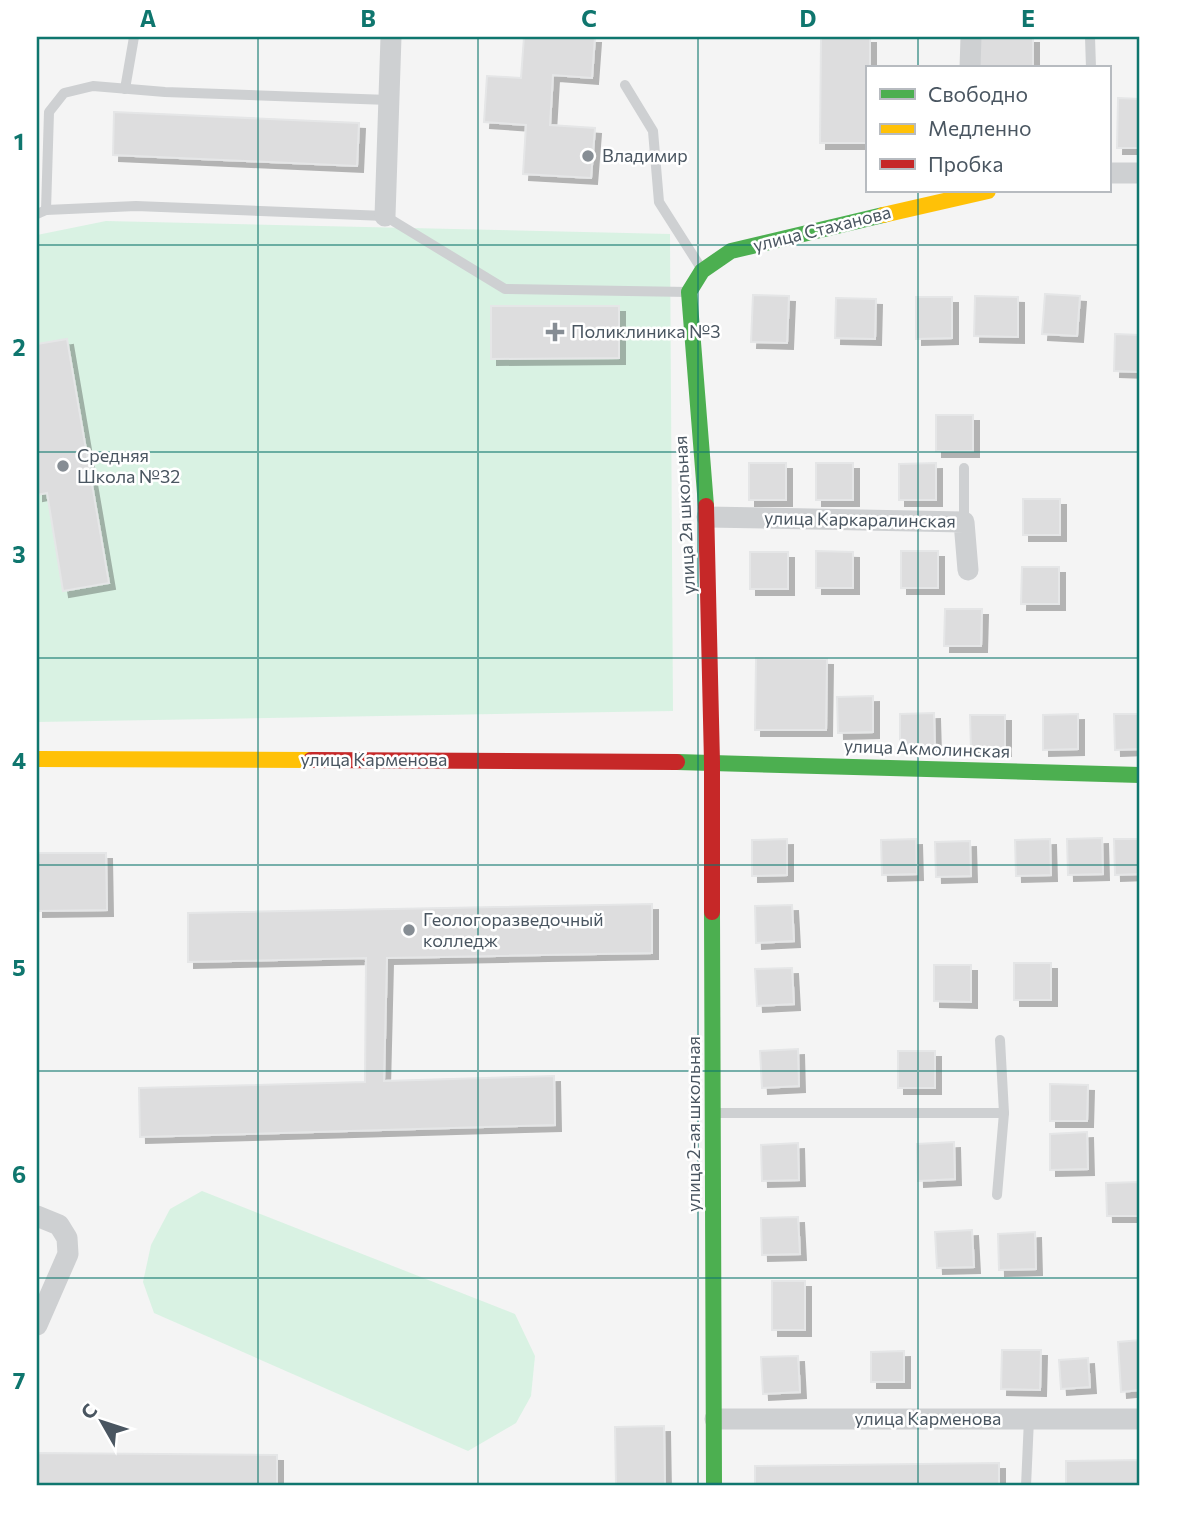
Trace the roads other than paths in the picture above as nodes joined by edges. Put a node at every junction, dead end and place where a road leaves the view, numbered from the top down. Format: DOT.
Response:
graph roads {
  1 [pos="134,37"];
  2 [pos="391,37"];
  3 [pos="971,37"];
  4 [pos="1090,37"];
  5 [pos="970,66"];
  6 [pos="1091,66"];
  7 [pos="625,85"];
  8 [pos="125,89"];
  9 [pos="389,100"];
  10 [pos="1110,173"];
  11 [pos="1140,173"];
  12 [pos="969,192"];
  13 [pos="41,212"];
  14 [pos="385,216"];
  15 [pos="702,271"];
  16 [pos="689,292"];
  17 [pos="964,468"];
  18 [pos="706,517"];
  19 [pos="964,522"];
  20 [pos="968,570"];
  21 [pos="37,759"];
  22 [pos="712,762"];
  23 [pos="1140,775"];
  24 [pos="1000,1040"];
  25 [pos="713,1113"];
  26 [pos="1004,1113"];
  27 [pos="997,1195"];
  28 [pos="37,1216"];
  29 [pos="37,1325"];
  30 [pos="715,1419"];
  31 [pos="1029,1419"];
  32 [pos="1140,1419"];
  33 [pos="714,1486"];
  34 [pos="1026,1486"];
  1 -- 8 [label="lane"];
  2 -- 9 [label="street"];
  3 -- 5 [label="street"];
  4 -- 6 [label="lane"];
  7 -- 15 [label="lane"];
  8 -- 9 [label="lane"];
  8 -- 13 [label="lane"];
  9 -- 14 [label="street"];
  10 -- 11 [label="street"];
  12 -- 15 [label="street, улица Стаханова"];
  13 -- 14 [label="lane"];
  14 -- 16 [label="lane"];
  15 -- 16 [label="street"];
  16 -- 18 [label="street, улица 2я школьная"];
  17 -- 19 [label="lane"];
  18 -- 19 [label="street, улица Каркаралинская"];
  18 -- 22 [label="street, улица 2я школьная"];
  19 -- 20 [label="street, улица Каркаралинская"];
  21 -- 22 [label="street, улица Карменова"];
  22 -- 23 [label="street, улица Акмолинская"];
  22 -- 25 [label="street, улица 2-ая школьная"];
  24 -- 26 [label="lane"];
  25 -- 26 [label="lane"];
  25 -- 30 [label="street, улица 2-ая школьная"];
  26 -- 27 [label="lane"];
  28 -- 29 [label="street"];
  30 -- 31 [label="street, улица Карменова"];
  30 -- 33 [label="street, улица 2-ая школьная"];
  31 -- 32 [label="street, улица Карменова"];
  31 -- 34 [label="lane"];
}
